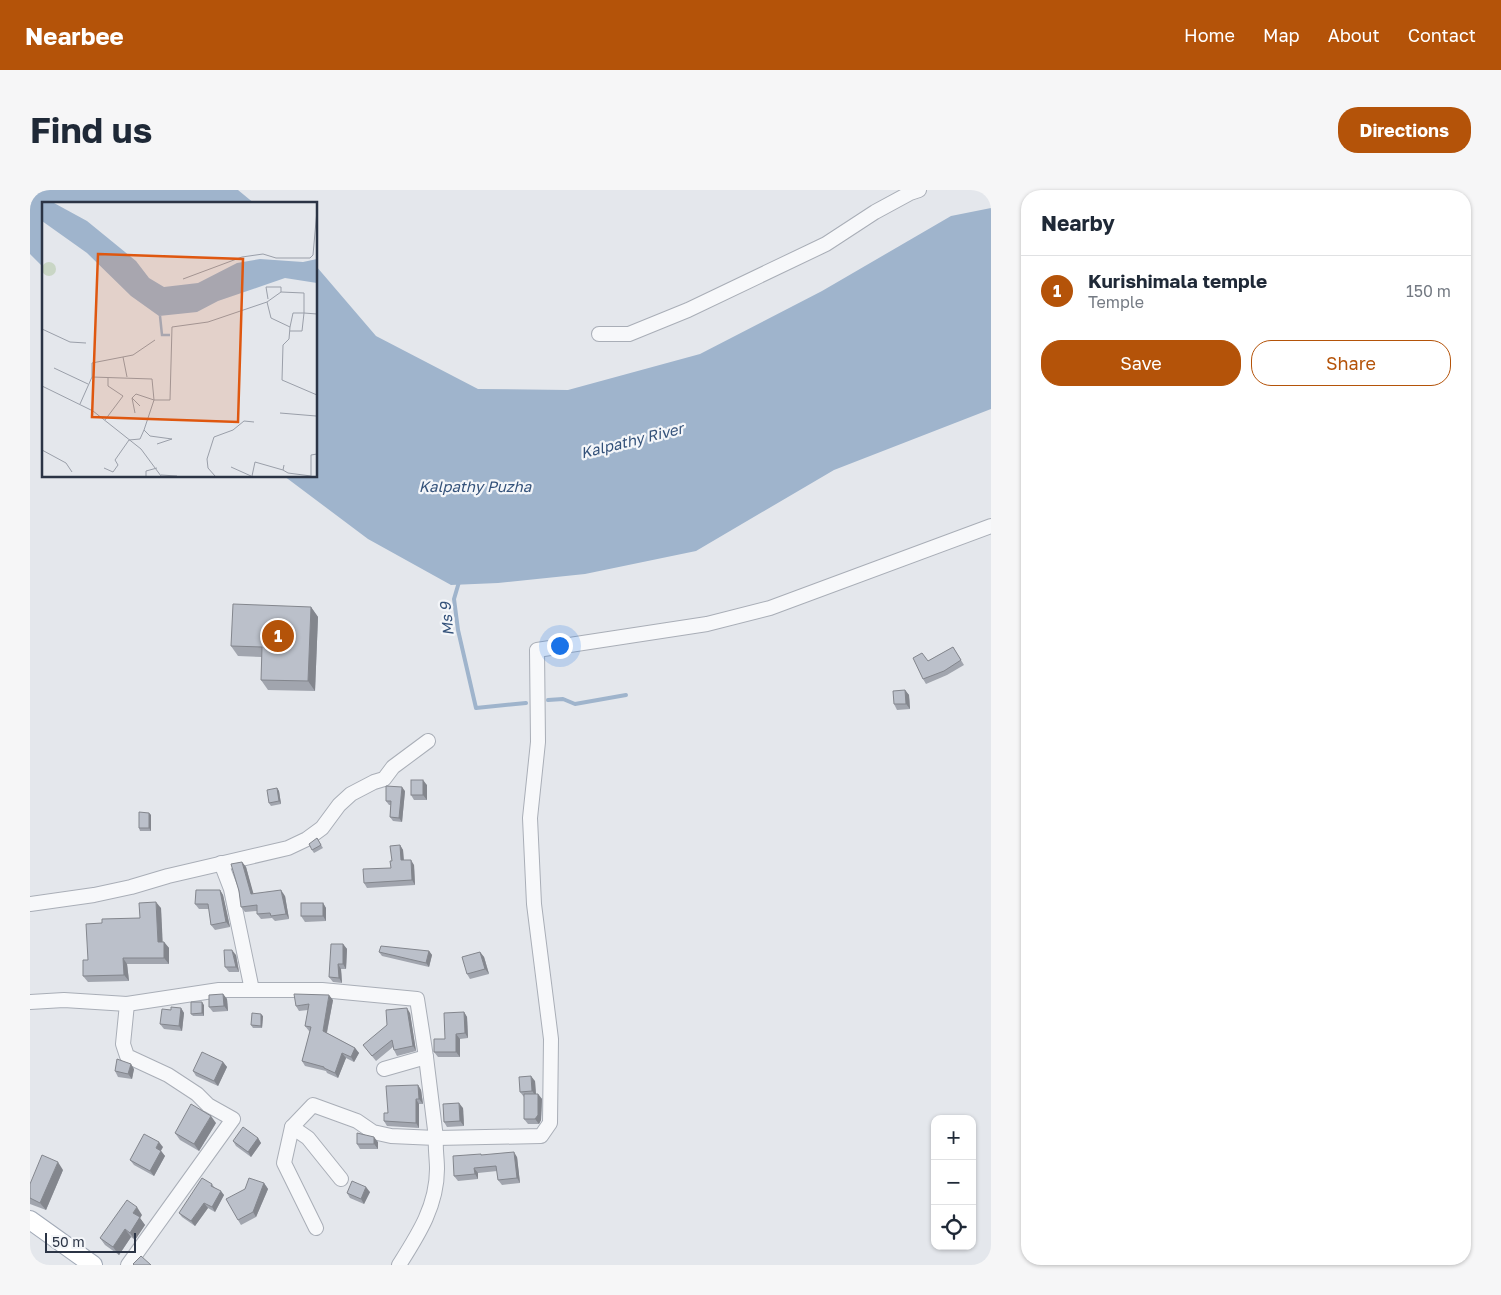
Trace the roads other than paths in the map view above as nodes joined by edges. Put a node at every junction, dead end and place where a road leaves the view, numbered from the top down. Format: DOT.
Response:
graph roads {
  1 [pos="919,190"];
  2 [pos="599,334"];
  3 [pos="991,526"];
  4 [pos="428,741"];
  5 [pos="221,863"];
  6 [pos="30,904"];
  7 [pos="252,990"];
  8 [pos="30,1002"];
  9 [pos="127,1004"];
  10 [pos="426,1056"];
  11 [pos="384,1069"];
  12 [pos="292,1127"];
  13 [pos="436,1138"];
  14 [pos="341,1179"];
  15 [pos="30,1220"];
  16 [pos="316,1228"];
  17 [pos="93,1265"];
  18 [pos="128,1265"];
  19 [pos="399,1265"];
  1 -- 2 [label="street"];
  3 -- 13 [label="street"];
  4 -- 5 [label="street"];
  5 -- 6 [label="street"];
  5 -- 7 [label="street"];
  7 -- 9 [label="street"];
  7 -- 10 [label="street"];
  8 -- 9 [label="street"];
  9 -- 18 [label="street"];
  10 -- 11 [label="street"];
  10 -- 13 [label="street"];
  12 -- 13 [label="street"];
  12 -- 14 [label="street"];
  12 -- 16 [label="street"];
  13 -- 19 [label="street"];
  15 -- 17 [label="main road"];
}
